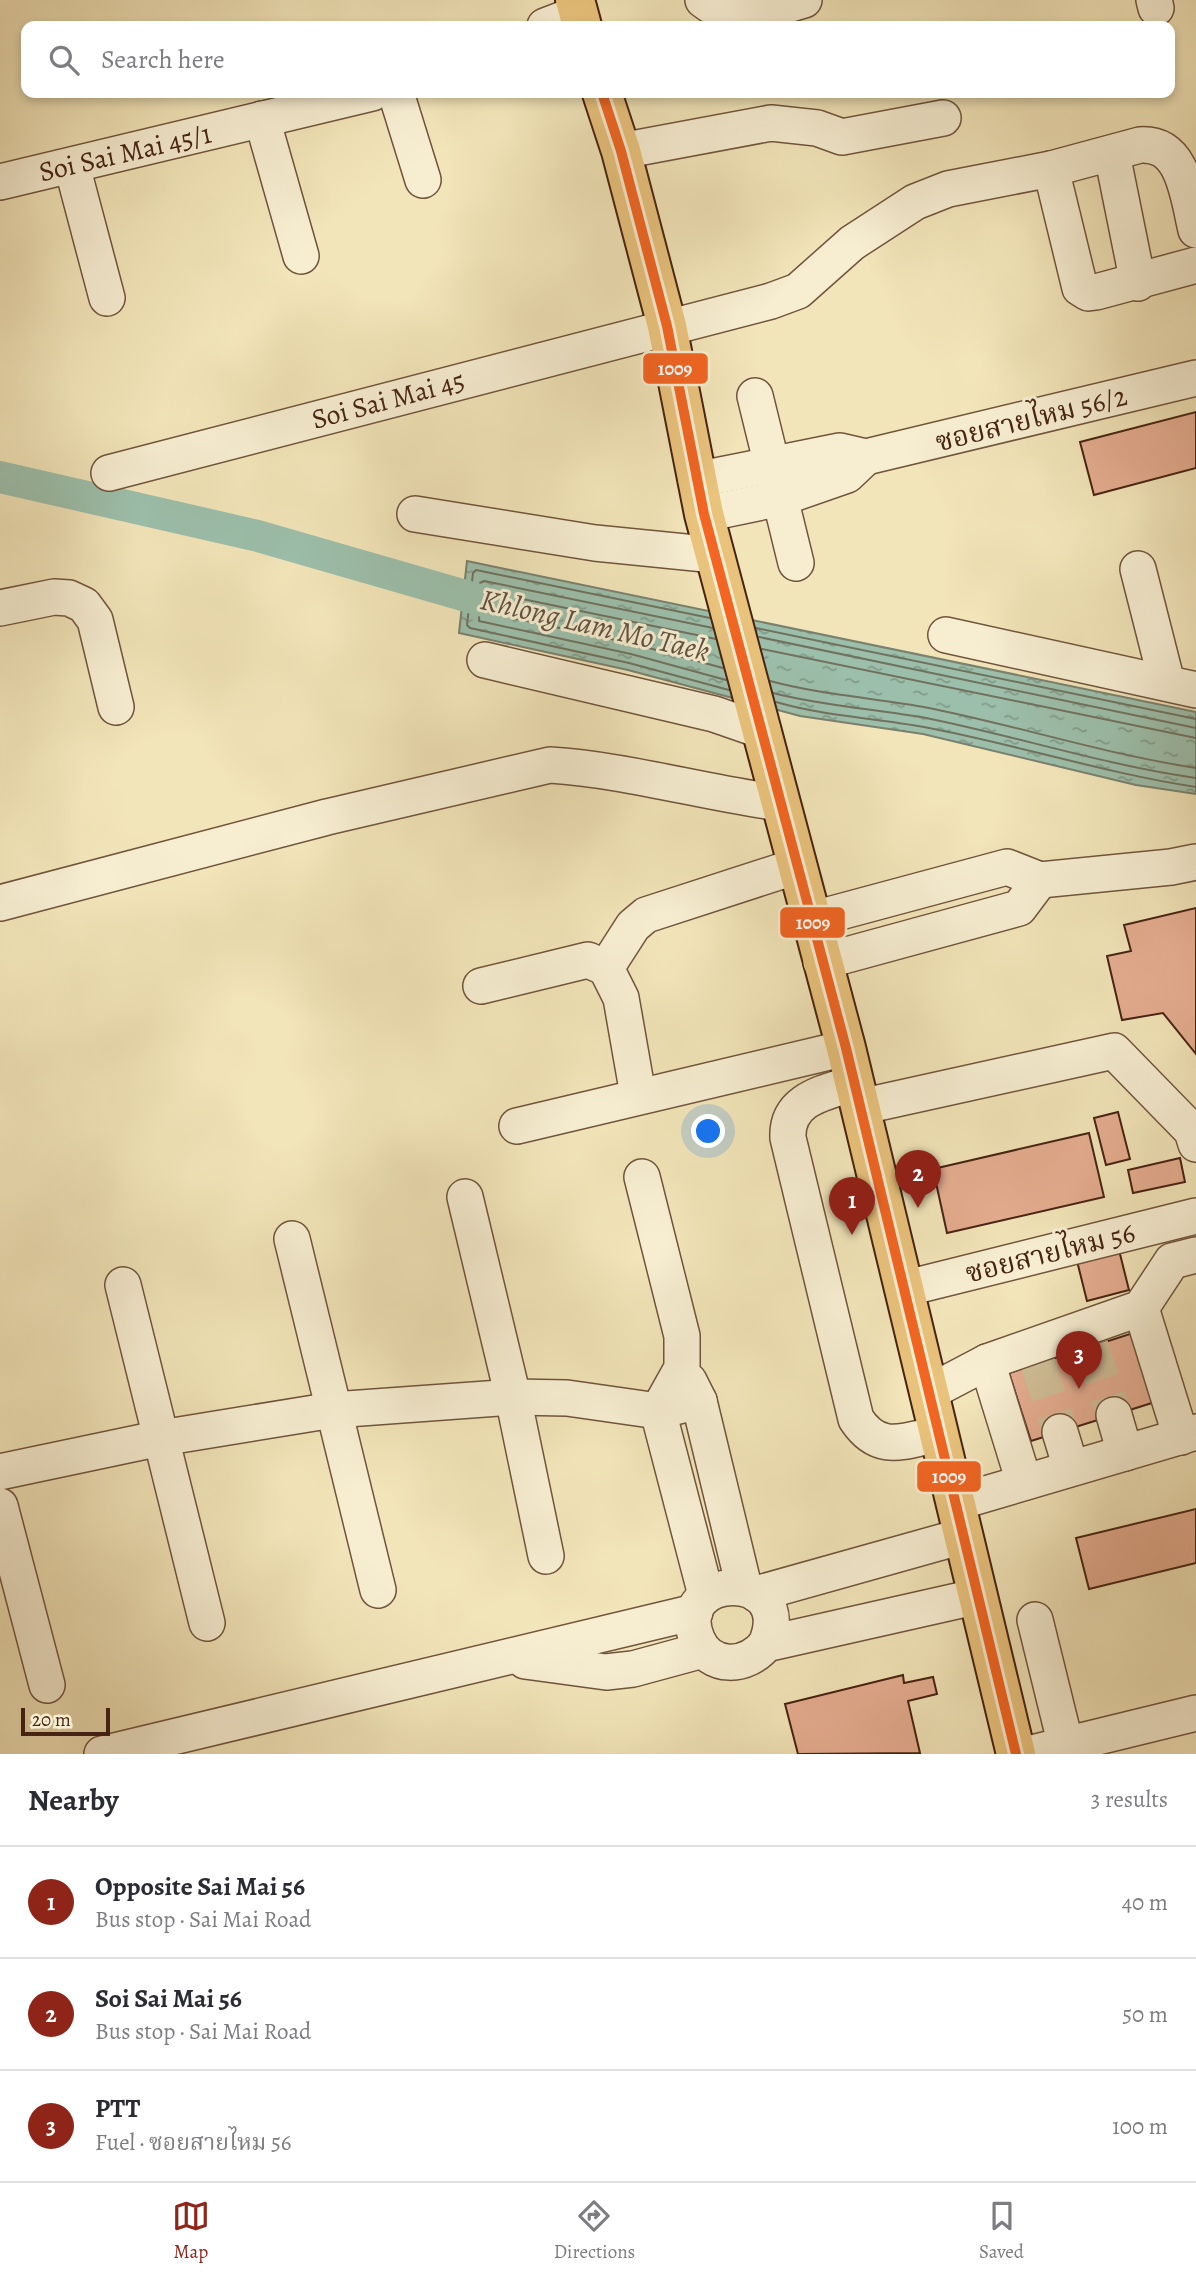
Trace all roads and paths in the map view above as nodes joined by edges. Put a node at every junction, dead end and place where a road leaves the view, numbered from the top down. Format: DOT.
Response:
graph roads {
  1 [pos="703,0"];
  2 [pos="804,0"];
  3 [pos="351,98"];
  4 [pos="398,98"];
  5 [pos="603,98"];
  6 [pos="943,118"];
  7 [pos="262,119"];
  8 [pos="621,151"];
  9 [pos="1112,154"];
  10 [pos="72,166"];
  11 [pos="1051,169"];
  12 [pos="423,180"];
  13 [pos="0,182"];
  14 [pos="1196,230"];
  15 [pos="301,256"];
  16 [pos="1196,265"];
  17 [pos="1138,283"];
  18 [pos="107,298"];
  19 [pos="667,326"];
  20 [pos="1196,378"];
  21 [pos="755,397"];
  22 [pos="866,457"];
  23 [pos="774,463"];
  24 [pos="109,473"];
  25 [pos="700,497"];
  26 [pos="781,498"];
  27 [pos="415,514"];
  28 [pos="715,555"];
  29 [pos="796,563"];
  30 [pos="1138,569"];
  31 [pos="0,608"];
  32 [pos="946,635"];
  33 [pos="485,660"];
  34 [pos="1181,687"];
  35 [pos="116,707"];
  36 [pos="762,724"];
  37 [pos="781,803"];
  38 [pos="1196,862"];
  39 [pos="797,866"];
  40 [pos="1040,880"];
  41 [pos="0,903"];
  42 [pos="810,920"];
  43 [pos="821,962"];
  44 [pos="606,968"];
  45 [pos="481,986"];
  46 [pos="853,1079"];
  47 [pos="638,1095"];
  48 [pos="517,1126"];
  49 [pos="1196,1144"];
  50 [pos="642,1177"];
  51 [pos="465,1196"];
  52 [pos="1196,1216"];
  53 [pos="292,1239"];
  54 [pos="1196,1255"];
  55 [pos="123,1285"];
  56 [pos="903,1289"];
  57 [pos="1141,1308"];
  58 [pos="987,1362"];
  59 [pos="682,1368"];
  60 [pos="928,1393"];
  61 [pos="513,1397"];
  62 [pos="699,1401"];
  63 [pos="333,1410"];
  64 [pos="658,1411"];
  65 [pos="1114,1415"];
  66 [pos="1060,1432"];
  67 [pos="938,1434"];
  68 [pos="1189,1435"];
  69 [pos="161,1438"];
  70 [pos="1125,1453"];
  71 [pos="1071,1468"];
  72 [pos="0,1472"];
  73 [pos="1024,1482"];
  74 [pos="0,1506"];
  75 [pos="959,1519"];
  76 [pos="546,1556"];
  77 [pos="378,1590"];
  78 [pos="750,1591"];
  79 [pos="979,1596"];
  80 [pos="701,1604"];
  81 [pos="1035,1620"];
  82 [pos="207,1623"];
  83 [pos="766,1644"];
  84 [pos="703,1650"];
  85 [pos="504,1658"];
  86 [pos="47,1685"];
  87 [pos="1196,1713"];
  88 [pos="1067,1750"];
  89 [pos="102,1754"];
  90 [pos="1016,1754"];
  91 [pos="1028,1754"];
  1 -- 2 [label="street"];
  3 -- 7 [label="street, Soi Sai Mai 45/1"];
  4 -- 12 [label="street"];
  5 -- 8 [label="main road"];
  6 -- 8 [label="street"];
  7 -- 10 [label="street, Soi Sai Mai 45/1"];
  7 -- 15 [label="street"];
  8 -- 19 [label="main road"];
  9 -- 11 [label="street, Soi Sai Mai 45"];
  9 -- 14 [label="street, Soi Sai Mai 45"];
  9 -- 17 [label="street"];
  10 -- 13 [label="street, Soi Sai Mai 45/1"];
  10 -- 18 [label="street"];
  11 -- 17 [label="street"];
  11 -- 19 [label="street, Soi Sai Mai 45"];
  16 -- 17 [label="street"];
  19 -- 24 [label="street, Soi Sai Mai 45"];
  19 -- 25 [label="main road"];
  20 -- 22 [label="street, ซอยสายไหม 56/2"];
  21 -- 23 [label="street"];
  22 -- 23 [label="street, ซอยสายไหม 56/2"];
  22 -- 26 [label="street, ซอยสายไหม 56/2"];
  23 -- 25 [label="street, ซอยสายไหม 56/2"];
  23 -- 26 [label="street"];
  25 -- 26 [label="street, ซอยสายไหม 56/2"];
  25 -- 28 [label="main road"];
  26 -- 29 [label="street"];
  27 -- 28 [label="street"];
  28 -- 36 [label="main road"];
  30 -- 34 [label="street"];
  31 -- 35 [label="street"];
  32 -- 34 [label="street"];
  33 -- 36 [label="street"];
  36 -- 37 [label="main road"];
  37 -- 39 [label="main road"];
  37 -- 41 [label="street"];
  38 -- 40 [label="street"];
  39 -- 42 [label="main road"];
  39 -- 44 [label="street"];
  40 -- 42 [label="street"];
  40 -- 43 [label="street"];
  42 -- 43 [label="main road"];
  43 -- 46 [label="main road"];
  44 -- 45 [label="street"];
  44 -- 47 [label="street"];
  46 -- 47 [label="street"];
  46 -- 49 [label="street"];
  46 -- 56 [label="main road"];
  46 -- 67 [label="street"];
  47 -- 48 [label="street"];
  50 -- 59 [label="street"];
  51 -- 61 [label="street"];
  52 -- 56 [label="street, ซอยสายไหม 56"];
  53 -- 63 [label="street"];
  54 -- 57 [label="street"];
  55 -- 69 [label="street"];
  56 -- 60 [label="main road"];
  57 -- 58 [label="street"];
  57 -- 68 [label="street"];
  58 -- 60 [label="street"];
  58 -- 73 [label="street"];
  59 -- 62 [label="street"];
  59 -- 64 [label="street"];
  60 -- 67 [label="main road"];
  61 -- 63 [label="street"];
  61 -- 64 [label="street"];
  61 -- 76 [label="street"];
  62 -- 64 [label="street"];
  62 -- 78 [label="street"];
  63 -- 69 [label="street"];
  63 -- 77 [label="street"];
  64 -- 80 [label="street"];
  65 -- 70 [label="street"];
  66 -- 71 [label="street"];
  67 -- 75 [label="main road"];
  68 -- 70 [label="street"];
  69 -- 72 [label="street"];
  69 -- 82 [label="street"];
  70 -- 71 [label="street"];
  71 -- 73 [label="street"];
  73 -- 75 [label="street"];
  74 -- 86 [label="street"];
  75 -- 78 [label="street"];
  75 -- 79 [label="main road"];
  78 -- 80 [label="street"];
  78 -- 83 [label="street"];
  79 -- 83 [label="street"];
  79 -- 90 [label="main road"];
  80 -- 84 [label="street"];
  80 -- 85 [label="street"];
  81 -- 88 [label="street"];
  83 -- 84 [label="street"];
  84 -- 85 [label="street"];
  85 -- 89 [label="street"];
  87 -- 88 [label="street"];
  88 -- 91 [label="street"];
}
